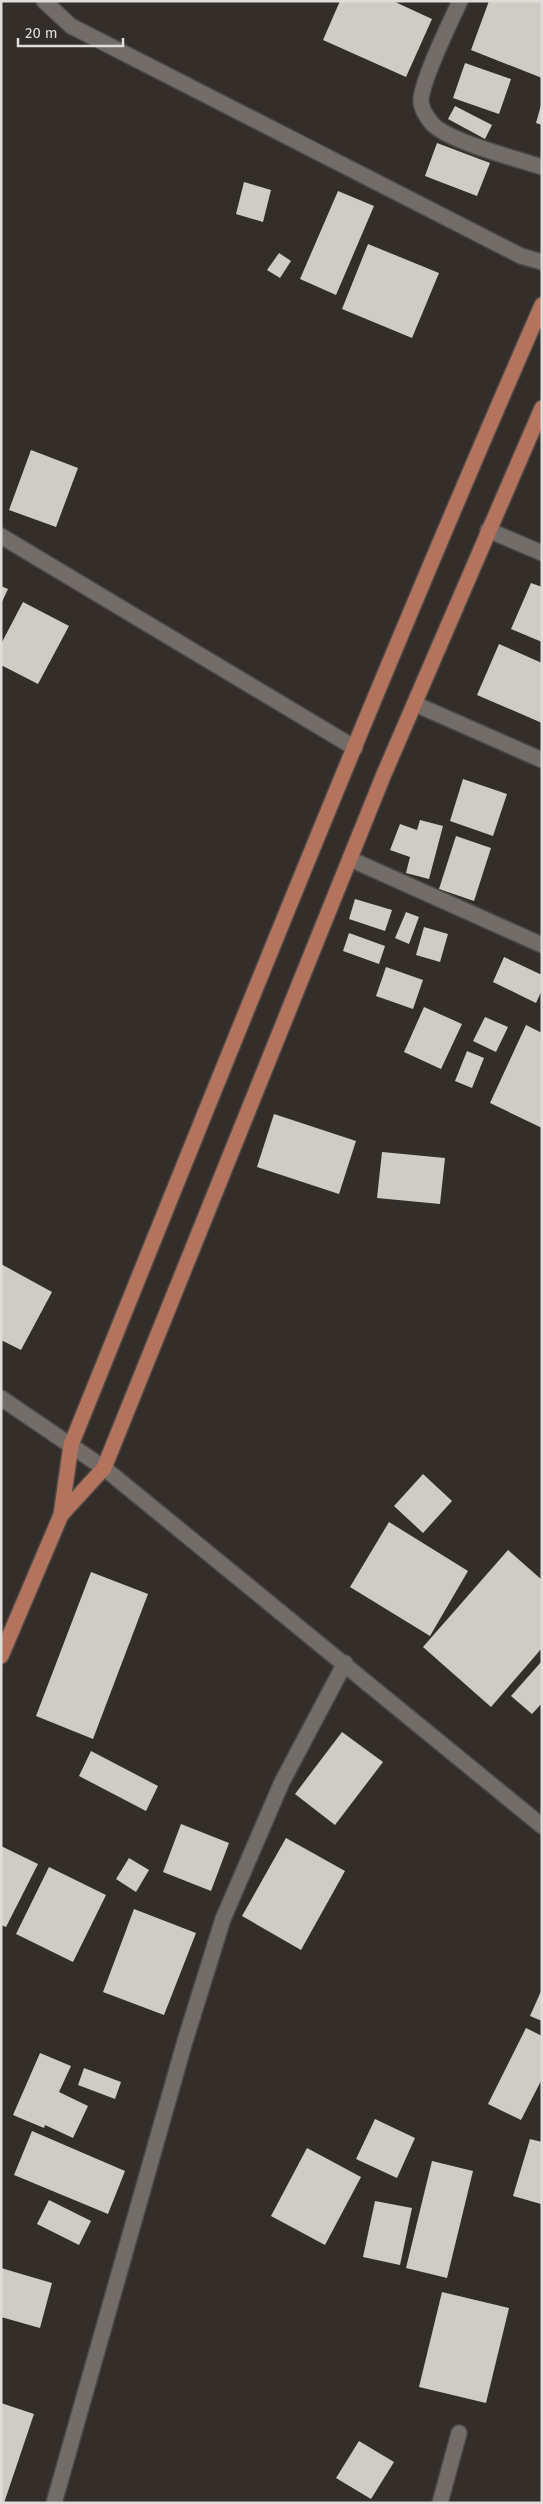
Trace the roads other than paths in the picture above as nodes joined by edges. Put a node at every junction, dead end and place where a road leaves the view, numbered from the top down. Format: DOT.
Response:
graph roads {
  1 [pos="44,1"];
  2 [pos="460,1"];
  3 [pos="542,166"];
  4 [pos="542,262"];
  5 [pos="542,305"];
  6 [pos="542,408"];
  7 [pos="488,530"];
  8 [pos="1,536"];
  9 [pos="542,553"];
  10 [pos="415,704"];
  11 [pos="355,748"];
  12 [pos="542,760"];
  13 [pos="350,859"];
  14 [pos="542,945"];
  15 [pos="1,1398"];
  16 [pos="71,1445"];
  17 [pos="104,1468"];
  18 [pos="60,1515"];
  19 [pos="1,1656"];
  20 [pos="345,1663"];
  21 [pos="542,1826"];
  22 [pos="459,2433"];
  23 [pos="54,2503"];
  24 [pos="440,2503"];
  1 -- 4 [label="street"];
  2 -- 3 [label="street"];
  5 -- 11 [label="main road"];
  6 -- 7 [label="main road"];
  7 -- 9 [label="street"];
  7 -- 10 [label="main road"];
  8 -- 11 [label="street"];
  10 -- 12 [label="street"];
  10 -- 13 [label="main road"];
  11 -- 16 [label="main road"];
  13 -- 14 [label="street"];
  13 -- 17 [label="main road"];
  15 -- 16 [label="street"];
  16 -- 17 [label="street"];
  16 -- 18 [label="main road"];
  17 -- 18 [label="main road"];
  17 -- 20 [label="street"];
  18 -- 19 [label="main road"];
  20 -- 21 [label="street"];
  20 -- 23 [label="street"];
  22 -- 24 [label="street"];
}
